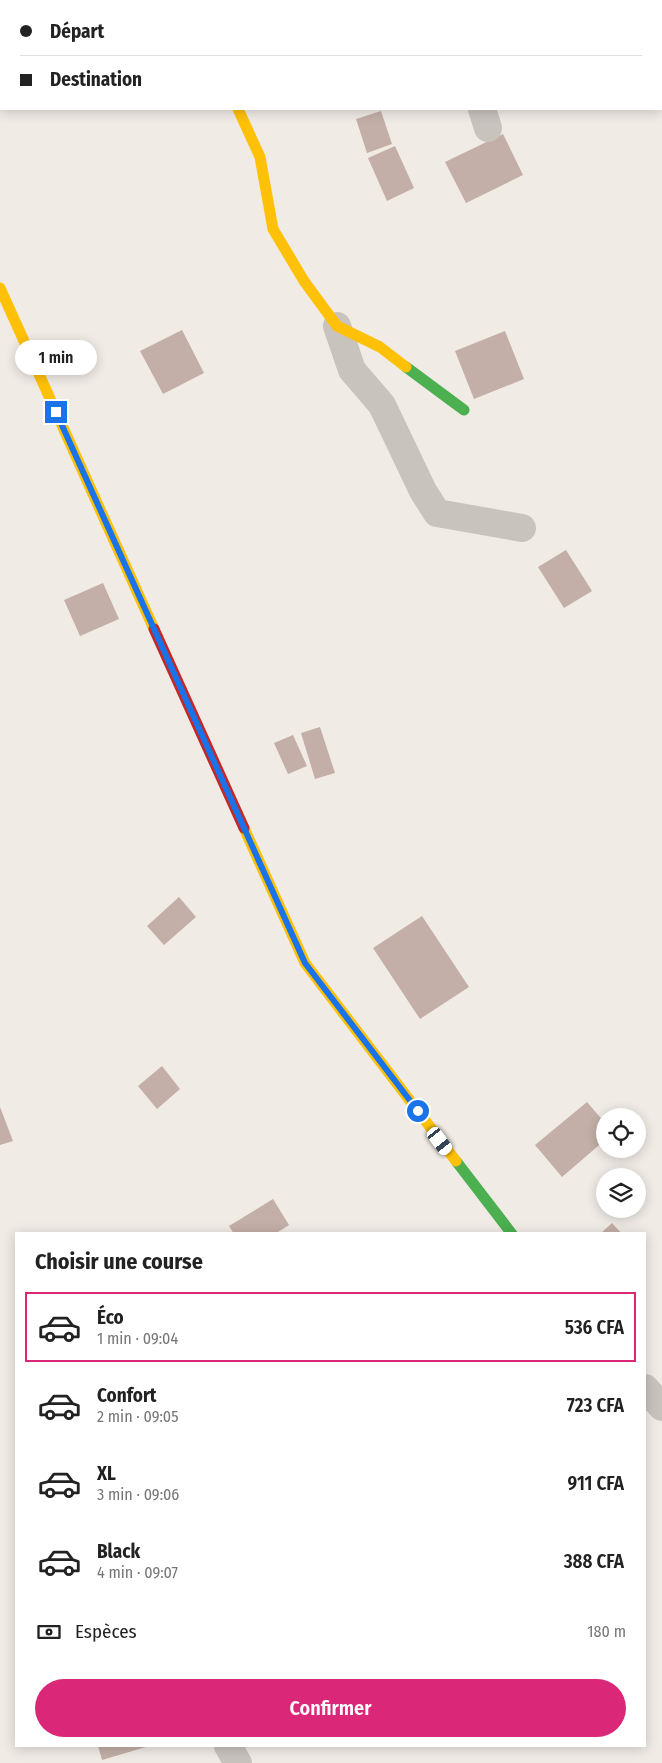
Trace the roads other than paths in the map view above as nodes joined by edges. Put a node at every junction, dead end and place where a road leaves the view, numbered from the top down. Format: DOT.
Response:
graph roads {
  1 [pos="238,110"];
  2 [pos="0,288"];
  3 [pos="336,326"];
  4 [pos="464,410"];
  5 [pos="522,528"];
  6 [pos="510,1232"];
  7 [pos="646,1389"];
  8 [pos="662,1407"];
  9 [pos="229,1747"];
  10 [pos="238,1763"];
  1 -- 3 [label="street"];
  2 -- 6 [label="street"];
  3 -- 4 [label="street"];
  3 -- 5 [label="street"];
  7 -- 8 [label="street"];
  9 -- 10 [label="street"];
}
